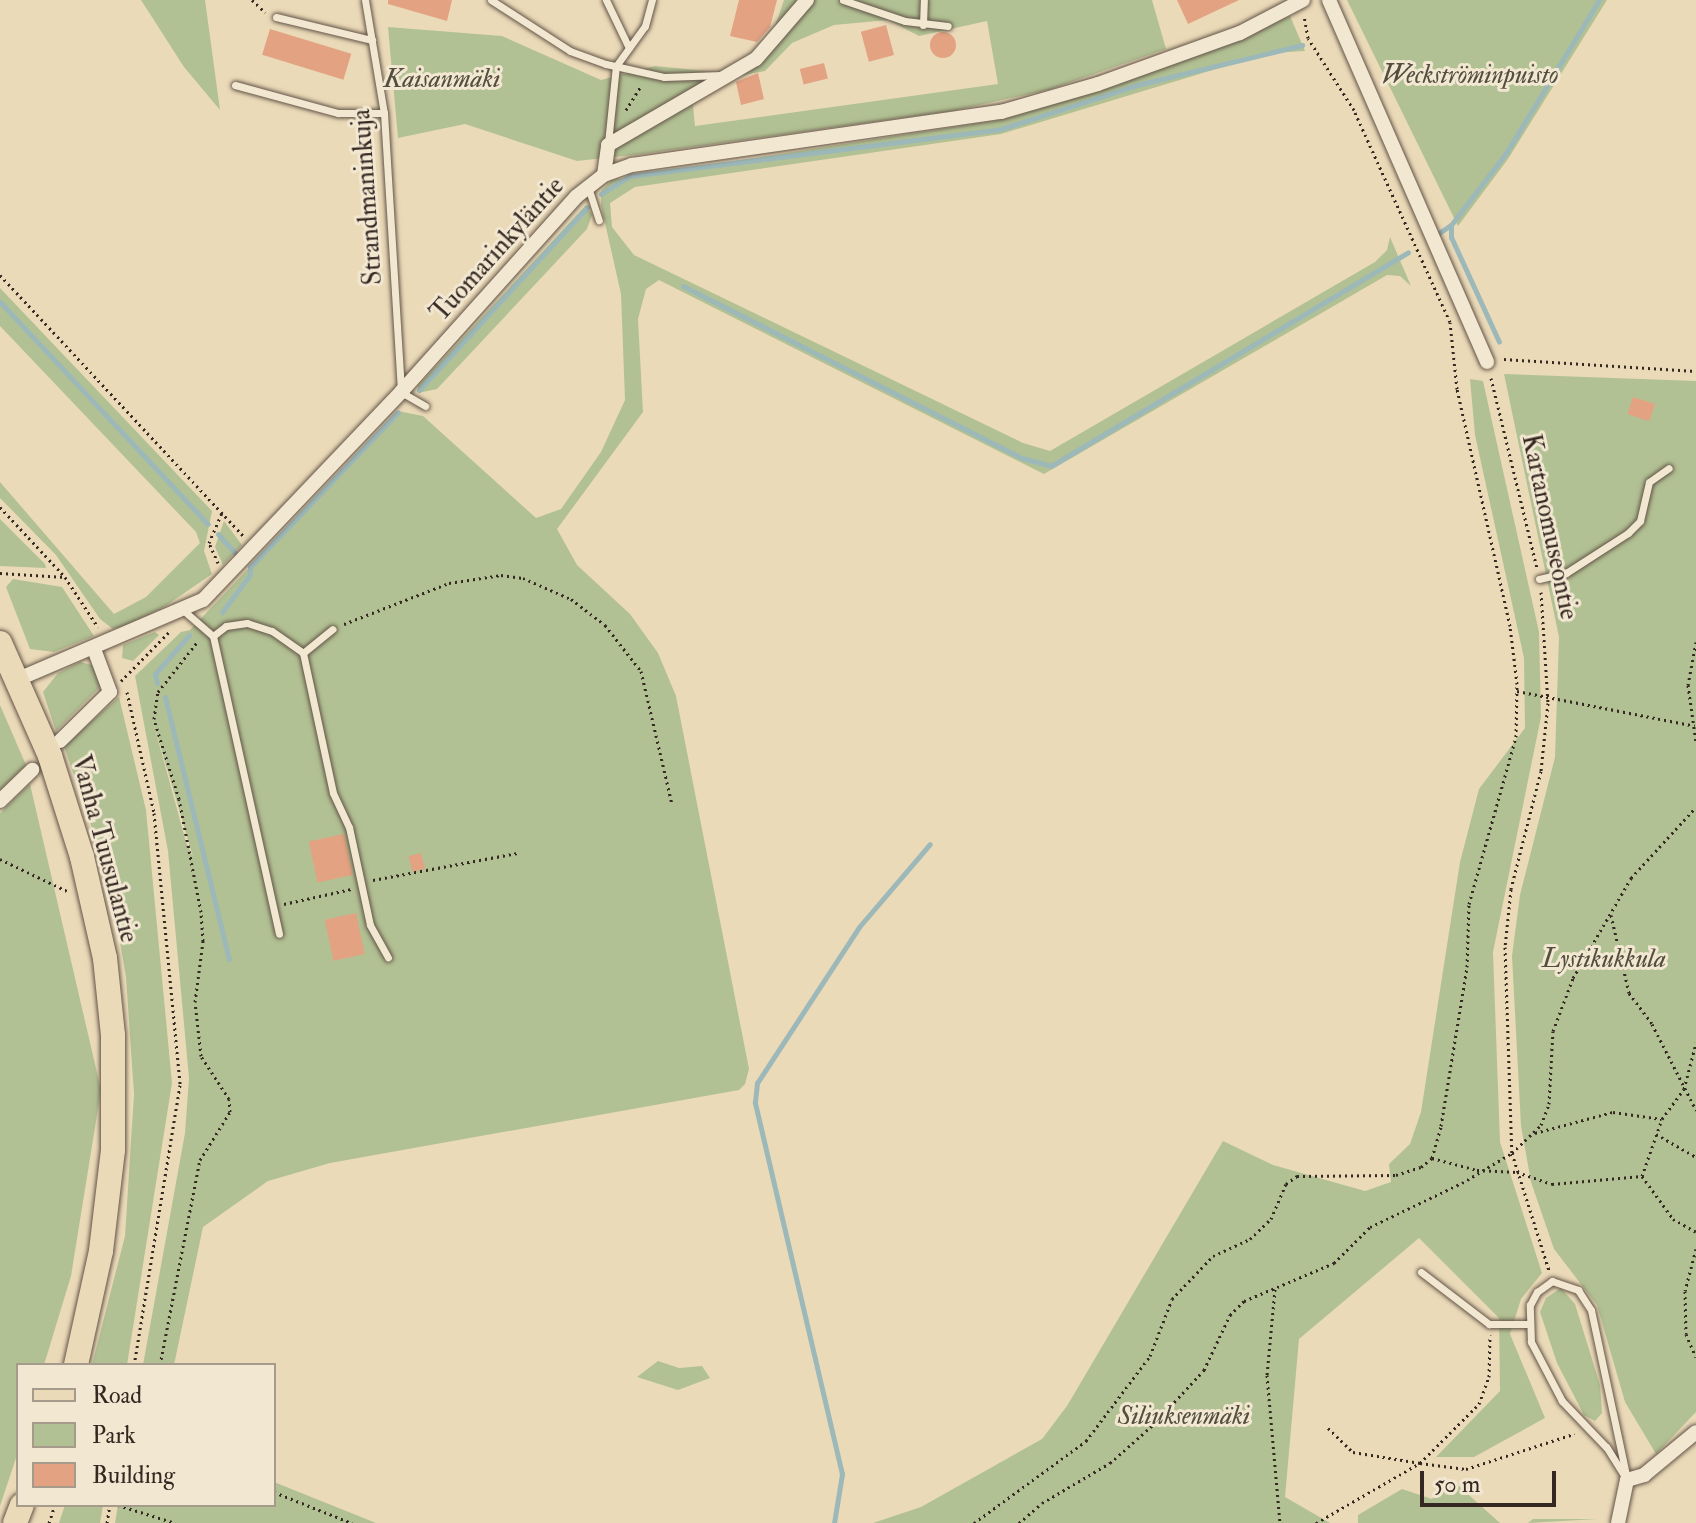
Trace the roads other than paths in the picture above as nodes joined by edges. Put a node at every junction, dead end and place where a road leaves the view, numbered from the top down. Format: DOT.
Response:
graph roads {
  1 [pos="365,0"];
  2 [pos="491,0"];
  3 [pos="606,0"];
  4 [pos="652,0"];
  5 [pos="807,0"];
  6 [pos="843,0"];
  7 [pos="924,0"];
  8 [pos="1329,0"];
  9 [pos="1302,1"];
  10 [pos="875,3"];
  11 [pos="276,17"];
  12 [pos="923,25"];
  13 [pos="948,26"];
  14 [pos="372,40"];
  15 [pos="629,48"];
  16 [pos="616,66"];
  17 [pos="733,73"];
  18 [pos="235,85"];
  19 [pos="384,113"];
  20 [pos="608,145"];
  21 [pos="604,175"];
  22 [pos="588,187"];
  23 [pos="599,220"];
  24 [pos="1487,362"];
  25 [pos="401,392"];
  26 [pos="425,406"];
  27 [pos="1669,468"];
  28 [pos="1539,579"];
  29 [pos="184,611"];
  30 [pos="333,629"];
  31 [pos="210,634"];
  32 [pos="0,643"];
  33 [pos="94,649"];
  34 [pos="303,653"];
  35 [pos="16,680"];
  36 [pos="60,741"];
  37 [pos="32,770"];
  38 [pos="0,801"];
  39 [pos="279,934"];
  40 [pos="388,957"];
  41 [pos="1421,1272"];
  42 [pos="1528,1324"];
  43 [pos="76,1363"];
  44 [pos="1696,1432"];
  45 [pos="1627,1480"];
  46 [pos="1618,1523"];
  1 -- 14 [label="lane, Strandmaninkuja"];
  2 -- 16 [label="lane"];
  3 -- 15 [label="lane"];
  4 -- 15 [label="lane"];
  5 -- 17 [label="street"];
  6 -- 10 [label="lane"];
  7 -- 12 [label="lane"];
  8 -- 24 [label="street"];
  9 -- 21 [label="street, Tuomarinkyläntie"];
  10 -- 12 [label="lane"];
  11 -- 14 [label="lane"];
  12 -- 13 [label="lane"];
  14 -- 19 [label="lane, Strandmaninkuja"];
  15 -- 16 [label="lane"];
  16 -- 17 [label="lane"];
  16 -- 20 [label="lane"];
  17 -- 20 [label="street"];
  18 -- 19 [label="lane"];
  19 -- 25 [label="lane, Strandmaninkuja"];
  20 -- 21 [label="street"];
  21 -- 22 [label="street, Tuomarinkyläntie"];
  22 -- 23 [label="lane"];
  22 -- 25 [label="street, Tuomarinkyläntie"];
  25 -- 26 [label="lane"];
  25 -- 29 [label="street, Tuomarinkyläntie"];
  27 -- 28 [label="lane"];
  29 -- 31 [label="lane"];
  29 -- 33 [label="street, Tuomarinkyläntie"];
  30 -- 34 [label="lane"];
  31 -- 34 [label="lane"];
  31 -- 39 [label="lane"];
  32 -- 35 [label="main road, Vanha Tuusulantie"];
  33 -- 35 [label="street, Tuomarinkyläntie"];
  33 -- 36 [label="street"];
  34 -- 40 [label="lane"];
  35 -- 43 [label="main road, Vanha Tuusulantie"];
  37 -- 38 [label="street"];
  41 -- 42 [label="lane"];
  42 -- 45 [label="lane"];
  42 -- 45 [label="lane"];
  44 -- 45 [label="street"];
  45 -- 46 [label="street"];
}
